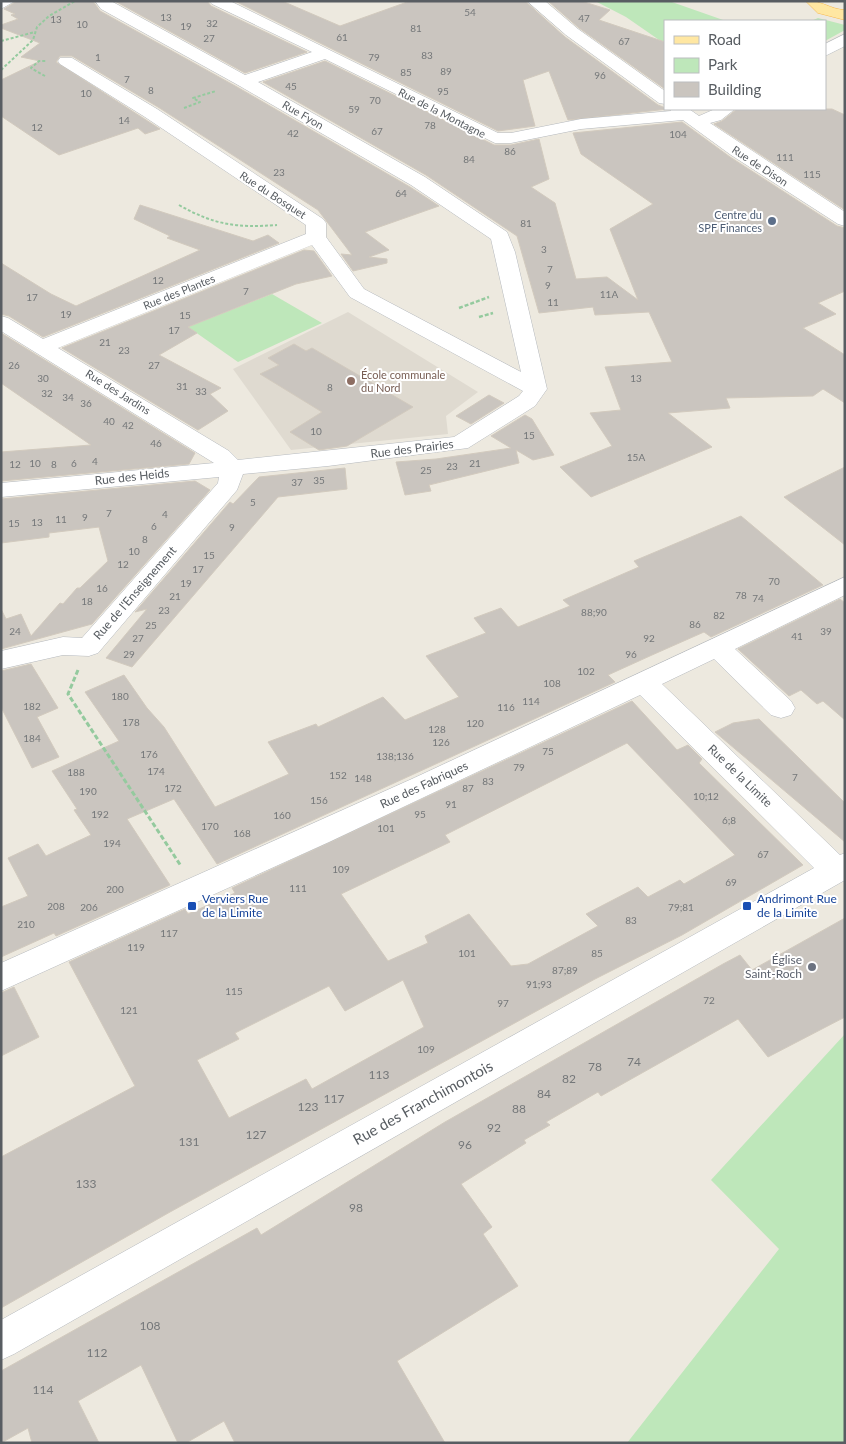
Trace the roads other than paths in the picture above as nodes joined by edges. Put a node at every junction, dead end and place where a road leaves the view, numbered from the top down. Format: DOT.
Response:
graph roads {
  1 [pos="7,1"];
  2 [pos="104,1"];
  3 [pos="217,1"];
  4 [pos="534,1"];
  5 [pos="811,2"];
  6 [pos="1,4"];
  7 [pos="845,15"];
  8 [pos="845,39"];
  9 [pos="826,50"];
  10 [pos="326,53"];
  11 [pos="66,61"];
  12 [pos="244,81"];
  13 [pos="664,98"];
  14 [pos="726,110"];
  15 [pos="686,115"];
  16 [pos="845,220"];
  17 [pos="309,240"];
  18 [pos="1,322"];
  19 [pos="43,346"];
  20 [pos="536,389"];
  21 [pos="263,464"];
  22 [pos="232,468"];
  23 [pos="1,490"];
  24 [pos="845,585"];
  25 [pos="717,647"];
  26 [pos="1,660"];
  27 [pos="644,683"];
  28 [pos="781,708"];
  29 [pos="840,867"];
  30 [pos="1,978"];
  31 [pos="1,1341"];
  1 -- 6 [label="street"];
  2 -- 12 [label="street, Rue Fyon"];
  3 -- 10 [label="street, Rue de la Montagne"];
  4 -- 13 [label="street"];
  5 -- 7 [label="main road"];
  8 -- 9 [label="street"];
  10 -- 12 [label="street"];
  10 -- 15 [label="street, Rue de la Montagne"];
  11 -- 17 [label="street, Rue du Bosquet"];
  12 -- 20 [label="street, Rue Fyon"];
  14 -- 15 [label="street, Rue de la Montagne"];
  15 -- 16 [label="street, Rue de Dison"];
  17 -- 19 [label="street, Rue des Plantes"];
  17 -- 20 [label="street, Rue du Bosquet"];
  18 -- 19 [label="street, Rue des Jardins"];
  19 -- 22 [label="street, Rue des Jardins"];
  20 -- 21 [label="street, Rue des Prairies"];
  21 -- 22 [label="street, Rue des Heids"];
  22 -- 23 [label="street, Rue des Heids"];
  22 -- 26 [label="street, Rue de l'Enseignement"];
  24 -- 25 [label="street, Rue des Fabriques"];
  25 -- 27 [label="street, Rue des Fabriques"];
  25 -- 28 [label="street"];
  27 -- 29 [label="street, Rue de la Limite"];
  27 -- 30 [label="street, Rue des Fabriques"];
  29 -- 31 [label="street, Rue des Franchimontois"];
}
